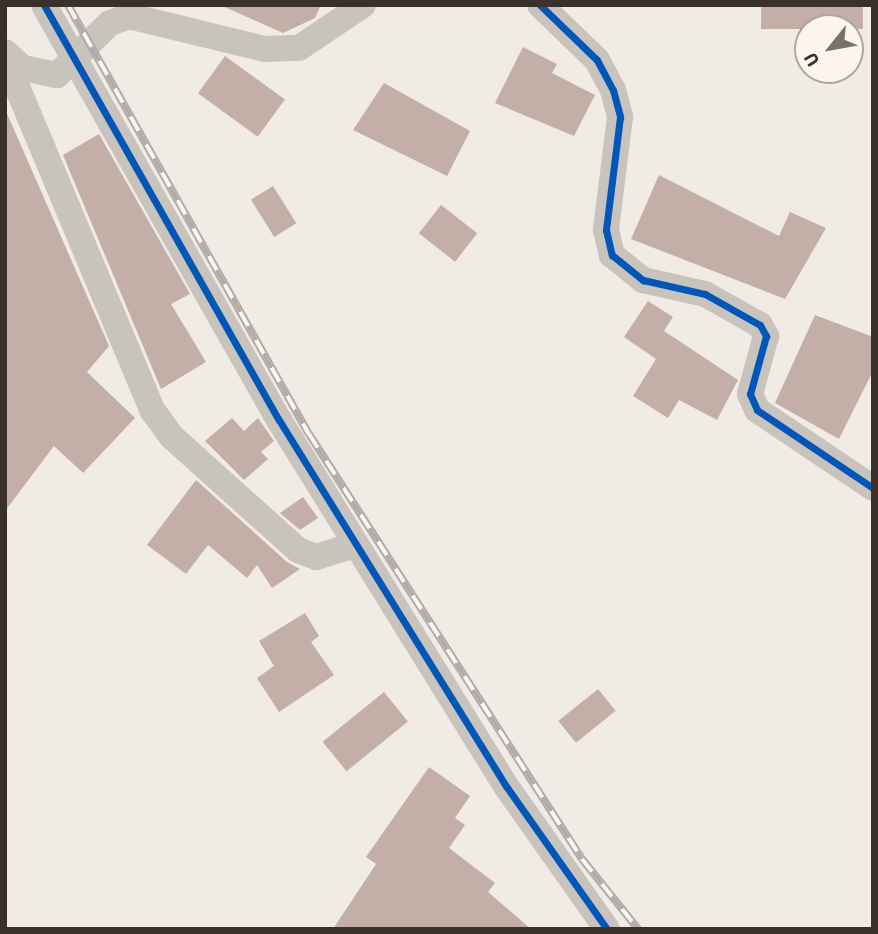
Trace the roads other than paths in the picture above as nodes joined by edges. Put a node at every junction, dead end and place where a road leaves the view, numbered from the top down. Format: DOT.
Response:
graph roads {
  1 [pos="44,5"];
  2 [pos="363,5"];
  3 [pos="540,5"];
  4 [pos="113,14"];
  5 [pos="5,52"];
  6 [pos="5,58"];
  7 [pos="76,63"];
  8 [pos="873,488"];
  9 [pos="355,545"];
  10 [pos="607,929"];
  1 -- 7 [label="street"];
  2 -- 4 [label="street"];
  3 -- 8 [label="street"];
  4 -- 7 [label="street"];
  5 -- 7 [label="street"];
  6 -- 9 [label="street"];
  7 -- 9 [label="street"];
  9 -- 10 [label="street"];
}
